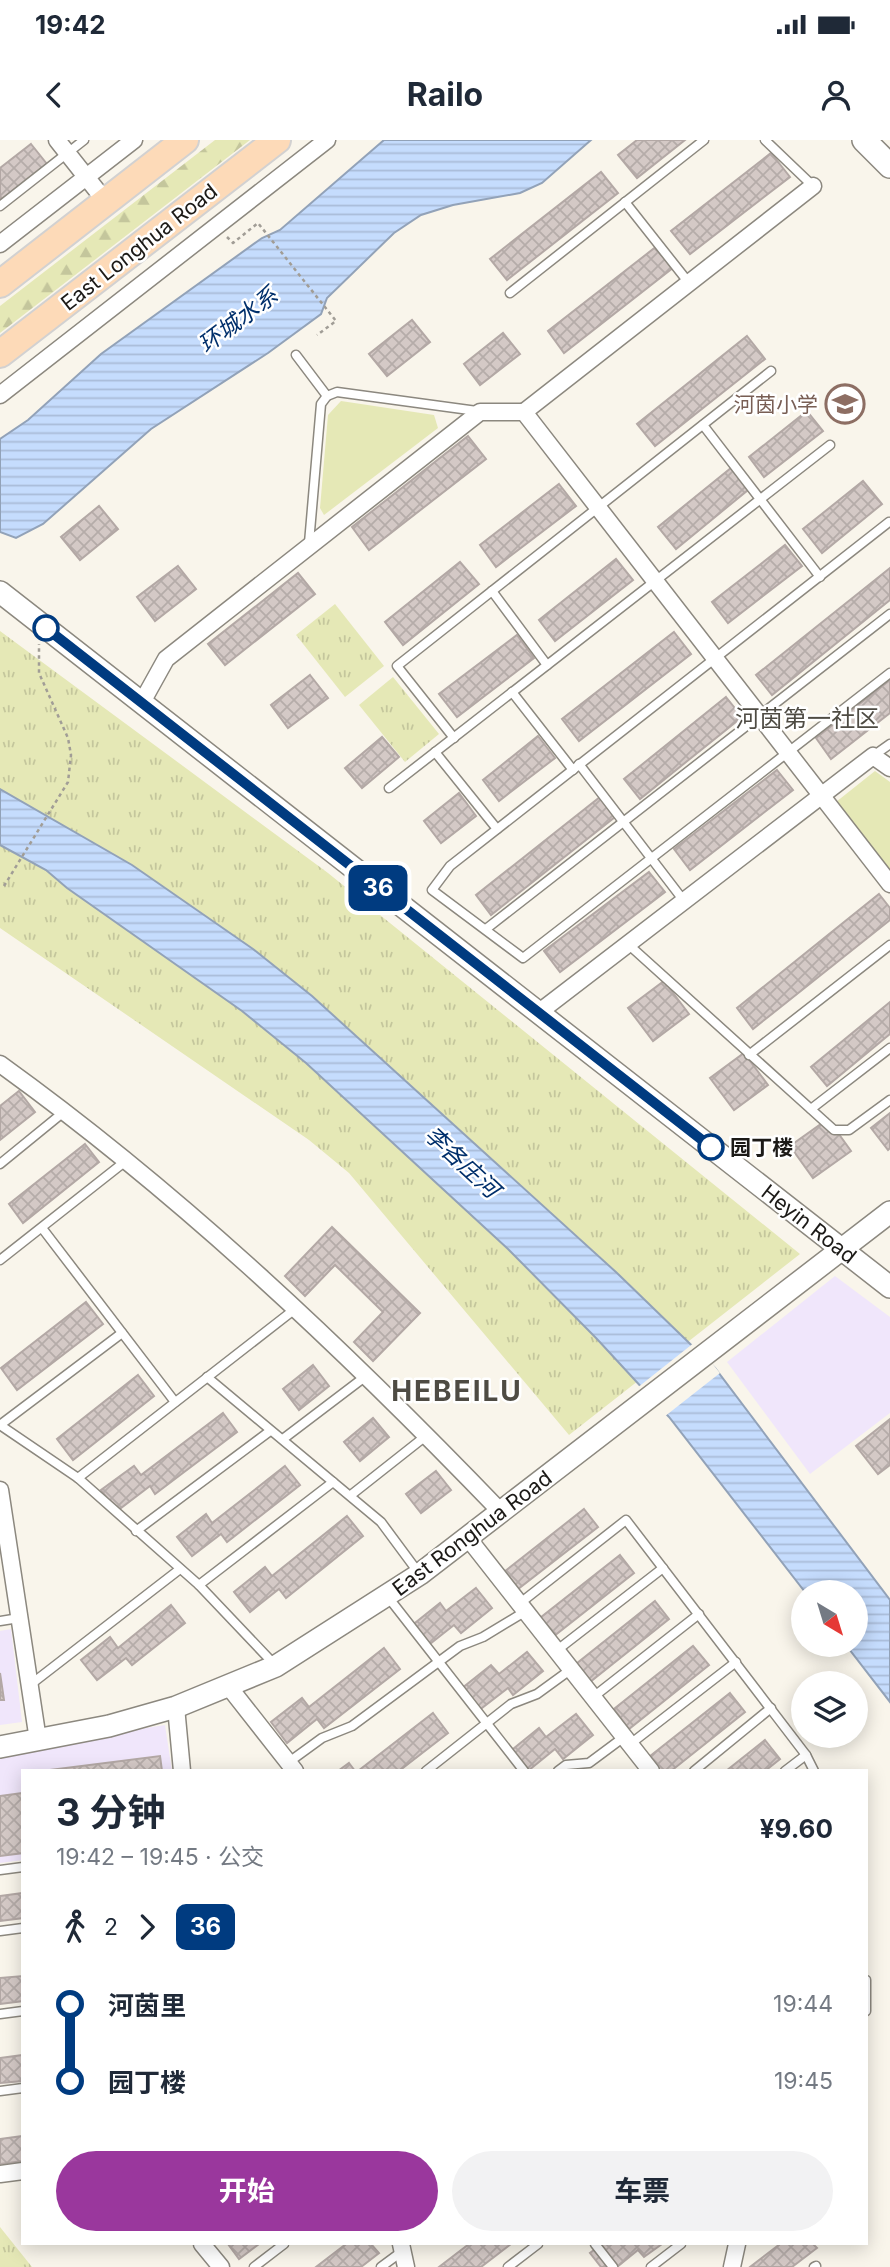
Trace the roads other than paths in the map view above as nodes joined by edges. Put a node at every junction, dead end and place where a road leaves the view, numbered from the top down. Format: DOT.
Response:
graph roads {
  1 [pos="85,140"];
  2 [pos="134,140"];
  3 [pos="186,140"];
  4 [pos="277,140"];
  5 [pos="327,140"];
  6 [pos="704,140"];
  7 [pos="765,140"];
  8 [pos="864,140"];
  9 [pos="62,147"];
  10 [pos="890,166"];
  11 [pos="86,177"];
  12 [pos="813,186"];
  13 [pos="106,202"];
  14 [pos="625,202"];
  15 [pos="0,206"];
  16 [pos="0,244"];
  17 [pos="690,283"];
  18 [pos="0,284"];
  19 [pos="510,293"];
  20 [pos="0,354"];
  21 [pos="296,355"];
  22 [pos="771,371"];
  23 [pos="0,395"];
  24 [pos="327,396"];
  25 [pos="480,412"];
  26 [pos="524,412"];
  27 [pos="703,425"];
  28 [pos="830,445"];
  29 [pos="760,499"];
  30 [pos="598,508"];
  31 [pos="890,522"];
  32 [pos="309,546"];
  33 [pos="820,577"];
  34 [pos="655,581"];
  35 [pos="492,591"];
  36 [pos="0,592"];
  37 [pos="890,614"];
  38 [pos="715,658"];
  39 [pos="547,665"];
  40 [pos="890,673"];
  41 [pos="512,692"];
  42 [pos="141,704"];
  43 [pos="760,716"];
  44 [pos="454,738"];
  45 [pos="890,744"];
  46 [pos="435,752"];
  47 [pos="788,752"];
  48 [pos="873,756"];
  49 [pos="576,767"];
  50 [pos="890,768"];
  51 [pos="389,788"];
  52 [pos="822,796"];
  53 [pos="624,822"];
  54 [pos="497,829"];
  55 [pos="652,858"];
  56 [pos="890,884"];
  57 [pos="684,901"];
  58 [pos="486,929"];
  59 [pos="629,945"];
  60 [pos="890,945"];
  61 [pos="538,1013"];
  62 [pos="890,1048"];
  63 [pos="749,1055"];
  64 [pos="0,1064"];
  65 [pos="890,1100"];
  66 [pos="811,1109"];
  67 [pos="65,1111"];
  68 [pos="127,1160"];
  69 [pos="0,1164"];
  70 [pos="890,1212"];
  71 [pos="42,1228"];
  72 [pos="843,1250"];
  73 [pos="0,1260"];
  74 [pos="890,1287"];
  75 [pos="295,1309"];
  76 [pos="122,1333"];
  77 [pos="366,1376"];
  78 [pos="207,1377"];
  79 [pos="175,1402"];
  80 [pos="0,1425"];
  81 [pos="270,1431"];
  82 [pos="427,1435"];
  83 [pos="283,1439"];
  84 [pos="78,1478"];
  85 [pos="333,1482"];
  86 [pos="0,1490"];
  87 [pos="351,1495"];
  88 [pos="502,1513"];
  89 [pos="136,1531"];
  90 [pos="3,1535"];
  91 [pos="468,1538"];
  92 [pos="663,1568"];
  93 [pos="180,1569"];
  94 [pos="420,1574"];
  95 [pos="199,1585"];
  96 [pos="388,1596"];
  97 [pos="523,1607"];
  98 [pos="699,1614"];
  99 [pos="19,1618"];
  100 [pos="0,1621"];
  101 [pos="556,1651"];
  102 [pos="440,1660"];
  103 [pos="736,1662"];
  104 [pos="276,1666"];
  105 [pos="570,1670"];
  106 [pos="29,1686"];
  107 [pos="229,1687"];
  108 [pos="592,1698"];
  109 [pos="176,1707"];
  110 [pos="771,1708"];
  111 [pos="488,1722"];
  112 [pos="38,1740"];
  113 [pos="627,1741"];
  114 [pos="0,1747"];
  115 [pos="806,1755"];
  116 [pos="292,1767"];
  117 [pos="182,1769"];
  118 [pos="429,1769"];
  119 [pos="523,1769"];
  120 [pos="561,1769"];
  121 [pos="649,1769"];
  122 [pos="696,1769"];
  123 [pos="788,1769"];
  124 [pos="813,1769"];
  125 [pos="21,1867"];
  126 [pos="0,1870"];
  127 [pos="21,1928"];
  128 [pos="0,1931"];
  129 [pos="21,2011"];
  130 [pos="0,2014"];
  131 [pos="21,2088"];
  132 [pos="0,2091"];
  133 [pos="21,2171"];
  134 [pos="0,2174"];
  135 [pos="203,2245"];
  136 [pos="283,2245"];
  137 [pos="537,2245"];
  138 [pos="596,2245"];
  139 [pos="680,2245"];
  140 [pos="737,2245"];
  141 [pos="406,2246"];
  142 [pos="221,2267"];
  143 [pos="254,2267"];
  144 [pos="381,2267"];
  145 [pos="406,2267"];
  146 [pos="508,2267"];
  147 [pos="613,2267"];
  148 [pos="651,2267"];
  149 [pos="732,2267"];
  1 -- 9 [label="lane"];
  2 -- 11 [label="street"];
  3 -- 13 [label="main road"];
  4 -- 20 [label="main road, East Longhua Road"];
  5 -- 23 [label="street"];
  6 -- 14 [label="lane"];
  7 -- 12 [label="lane"];
  8 -- 10 [label="main road"];
  9 -- 11 [label="street"];
  9 -- 15 [label="lane"];
  11 -- 13 [label="street"];
  11 -- 16 [label="street"];
  12 -- 17 [label="street"];
  13 -- 18 [label="main road"];
  14 -- 17 [label="lane"];
  14 -- 19 [label="lane"];
  17 -- 26 [label="street"];
  21 -- 24 [label="lane"];
  22 -- 27 [label="lane"];
  24 -- 25 [label="lane"];
  24 -- 32 [label="lane"];
  25 -- 26 [label="street"];
  25 -- 32 [label="street"];
  26 -- 30 [label="street"];
  27 -- 29 [label="lane"];
  27 -- 30 [label="lane"];
  28 -- 29 [label="lane"];
  29 -- 33 [label="lane"];
  29 -- 34 [label="lane"];
  30 -- 34 [label="street"];
  30 -- 35 [label="lane"];
  31 -- 33 [label="lane"];
  32 -- 42 [label="street"];
  33 -- 38 [label="lane"];
  34 -- 38 [label="street"];
  34 -- 39 [label="lane"];
  35 -- 39 [label="lane"];
  35 -- 44 [label="lane"];
  36 -- 42 [label="street, Heyin Road"];
  37 -- 43 [label="lane"];
  38 -- 43 [label="street"];
  38 -- 49 [label="lane"];
  39 -- 41 [label="lane"];
  40 -- 47 [label="lane"];
  41 -- 44 [label="lane"];
  41 -- 49 [label="lane"];
  42 -- 61 [label="street, Heyin Road"];
  43 -- 47 [label="street"];
  43 -- 53 [label="lane"];
  44 -- 46 [label="lane"];
  45 -- 48 [label="lane"];
  46 -- 51 [label="lane"];
  46 -- 54 [label="lane"];
  47 -- 52 [label="street"];
  47 -- 55 [label="lane"];
  48 -- 50 [label="street"];
  48 -- 52 [label="street"];
  49 -- 53 [label="lane"];
  49 -- 54 [label="lane"];
  52 -- 56 [label="street"];
  52 -- 57 [label="street"];
  53 -- 55 [label="lane"];
  53 -- 58 [label="lane"];
  54 -- 58 [label="lane"];
  55 -- 57 [label="lane"];
  55 -- 58 [label="lane"];
  57 -- 59 [label="street"];
  59 -- 61 [label="street"];
  59 -- 63 [label="lane"];
  60 -- 63 [label="lane"];
  61 -- 72 [label="street, Heyin Road"];
  62 -- 66 [label="lane"];
  63 -- 66 [label="lane"];
  64 -- 67 [label="street"];
  65 -- 66 [label="lane"];
  67 -- 68 [label="street"];
  67 -- 69 [label="lane"];
  68 -- 71 [label="lane"];
  68 -- 75 [label="street"];
  70 -- 72 [label="street, East Ronghua Road"];
  71 -- 73 [label="lane"];
  71 -- 76 [label="lane"];
  72 -- 74 [label="street, Heyin Road"];
  72 -- 88 [label="street, East Ronghua Road"];
  75 -- 77 [label="street"];
  75 -- 78 [label="lane"];
  76 -- 79 [label="lane"];
  76 -- 80 [label="lane"];
  77 -- 82 [label="street"];
  77 -- 83 [label="lane"];
  78 -- 79 [label="lane"];
  78 -- 81 [label="lane"];
  79 -- 84 [label="lane"];
  80 -- 84 [label="lane"];
  81 -- 83 [label="lane"];
  81 -- 89 [label="lane"];
  82 -- 87 [label="lane"];
  82 -- 88 [label="street"];
  83 -- 85 [label="lane"];
  84 -- 89 [label="lane"];
  85 -- 87 [label="lane"];
  85 -- 95 [label="lane"];
  86 -- 90 [label="street"];
  87 -- 94 [label="lane"];
  88 -- 91 [label="street, East Ronghua Road"];
  89 -- 93 [label="lane"];
  90 -- 99 [label="street"];
  91 -- 94 [label="street, East Ronghua Road"];
  91 -- 97 [label="street"];
  92 -- 97 [label="lane"];
  92 -- 98 [label="lane"];
  92 -- 101 [label="lane"];
  93 -- 95 [label="lane"];
  93 -- 106 [label="lane"];
  94 -- 96 [label="street, East Ronghua Road"];
  95 -- 104 [label="lane"];
  96 -- 102 [label="lane"];
  96 -- 104 [label="street, East Ronghua Road"];
  97 -- 101 [label="street"];
  97 -- 102 [label="lane"];
  98 -- 103 [label="lane"];
  98 -- 108 [label="lane"];
  99 -- 100 [label="lane"];
  99 -- 106 [label="street"];
  101 -- 105 [label="street"];
  102 -- 111 [label="lane"];
  102 -- 116 [label="lane"];
  103 -- 110 [label="lane"];
  103 -- 113 [label="lane"];
  104 -- 107 [label="street, East Ronghua Road"];
  105 -- 108 [label="street"];
  105 -- 111 [label="lane"];
  106 -- 112 [label="street"];
  107 -- 109 [label="street, East Ronghua Road"];
  107 -- 116 [label="street"];
  108 -- 113 [label="street"];
  109 -- 112 [label="street, East Ronghua Road"];
  109 -- 117 [label="street"];
  110 -- 115 [label="lane"];
  110 -- 122 [label="lane"];
  111 -- 118 [label="lane"];
  111 -- 119 [label="lane"];
  112 -- 114 [label="street, East Ronghua Road"];
  113 -- 120 [label="lane"];
  113 -- 121 [label="street"];
  115 -- 123 [label="lane"];
  115 -- 124 [label="lane"];
  125 -- 126 [label="lane"];
  127 -- 128 [label="lane"];
  129 -- 130 [label="lane"];
  131 -- 132 [label="lane"];
  133 -- 134 [label="street"];
  135 -- 142 [label="street"];
  136 -- 143 [label="lane"];
  137 -- 146 [label="lane"];
  138 -- 147 [label="lane"];
  139 -- 148 [label="lane"];
  140 -- 149 [label="street"];
  141 -- 144 [label="lane"];
  141 -- 145 [label="street"];
}
